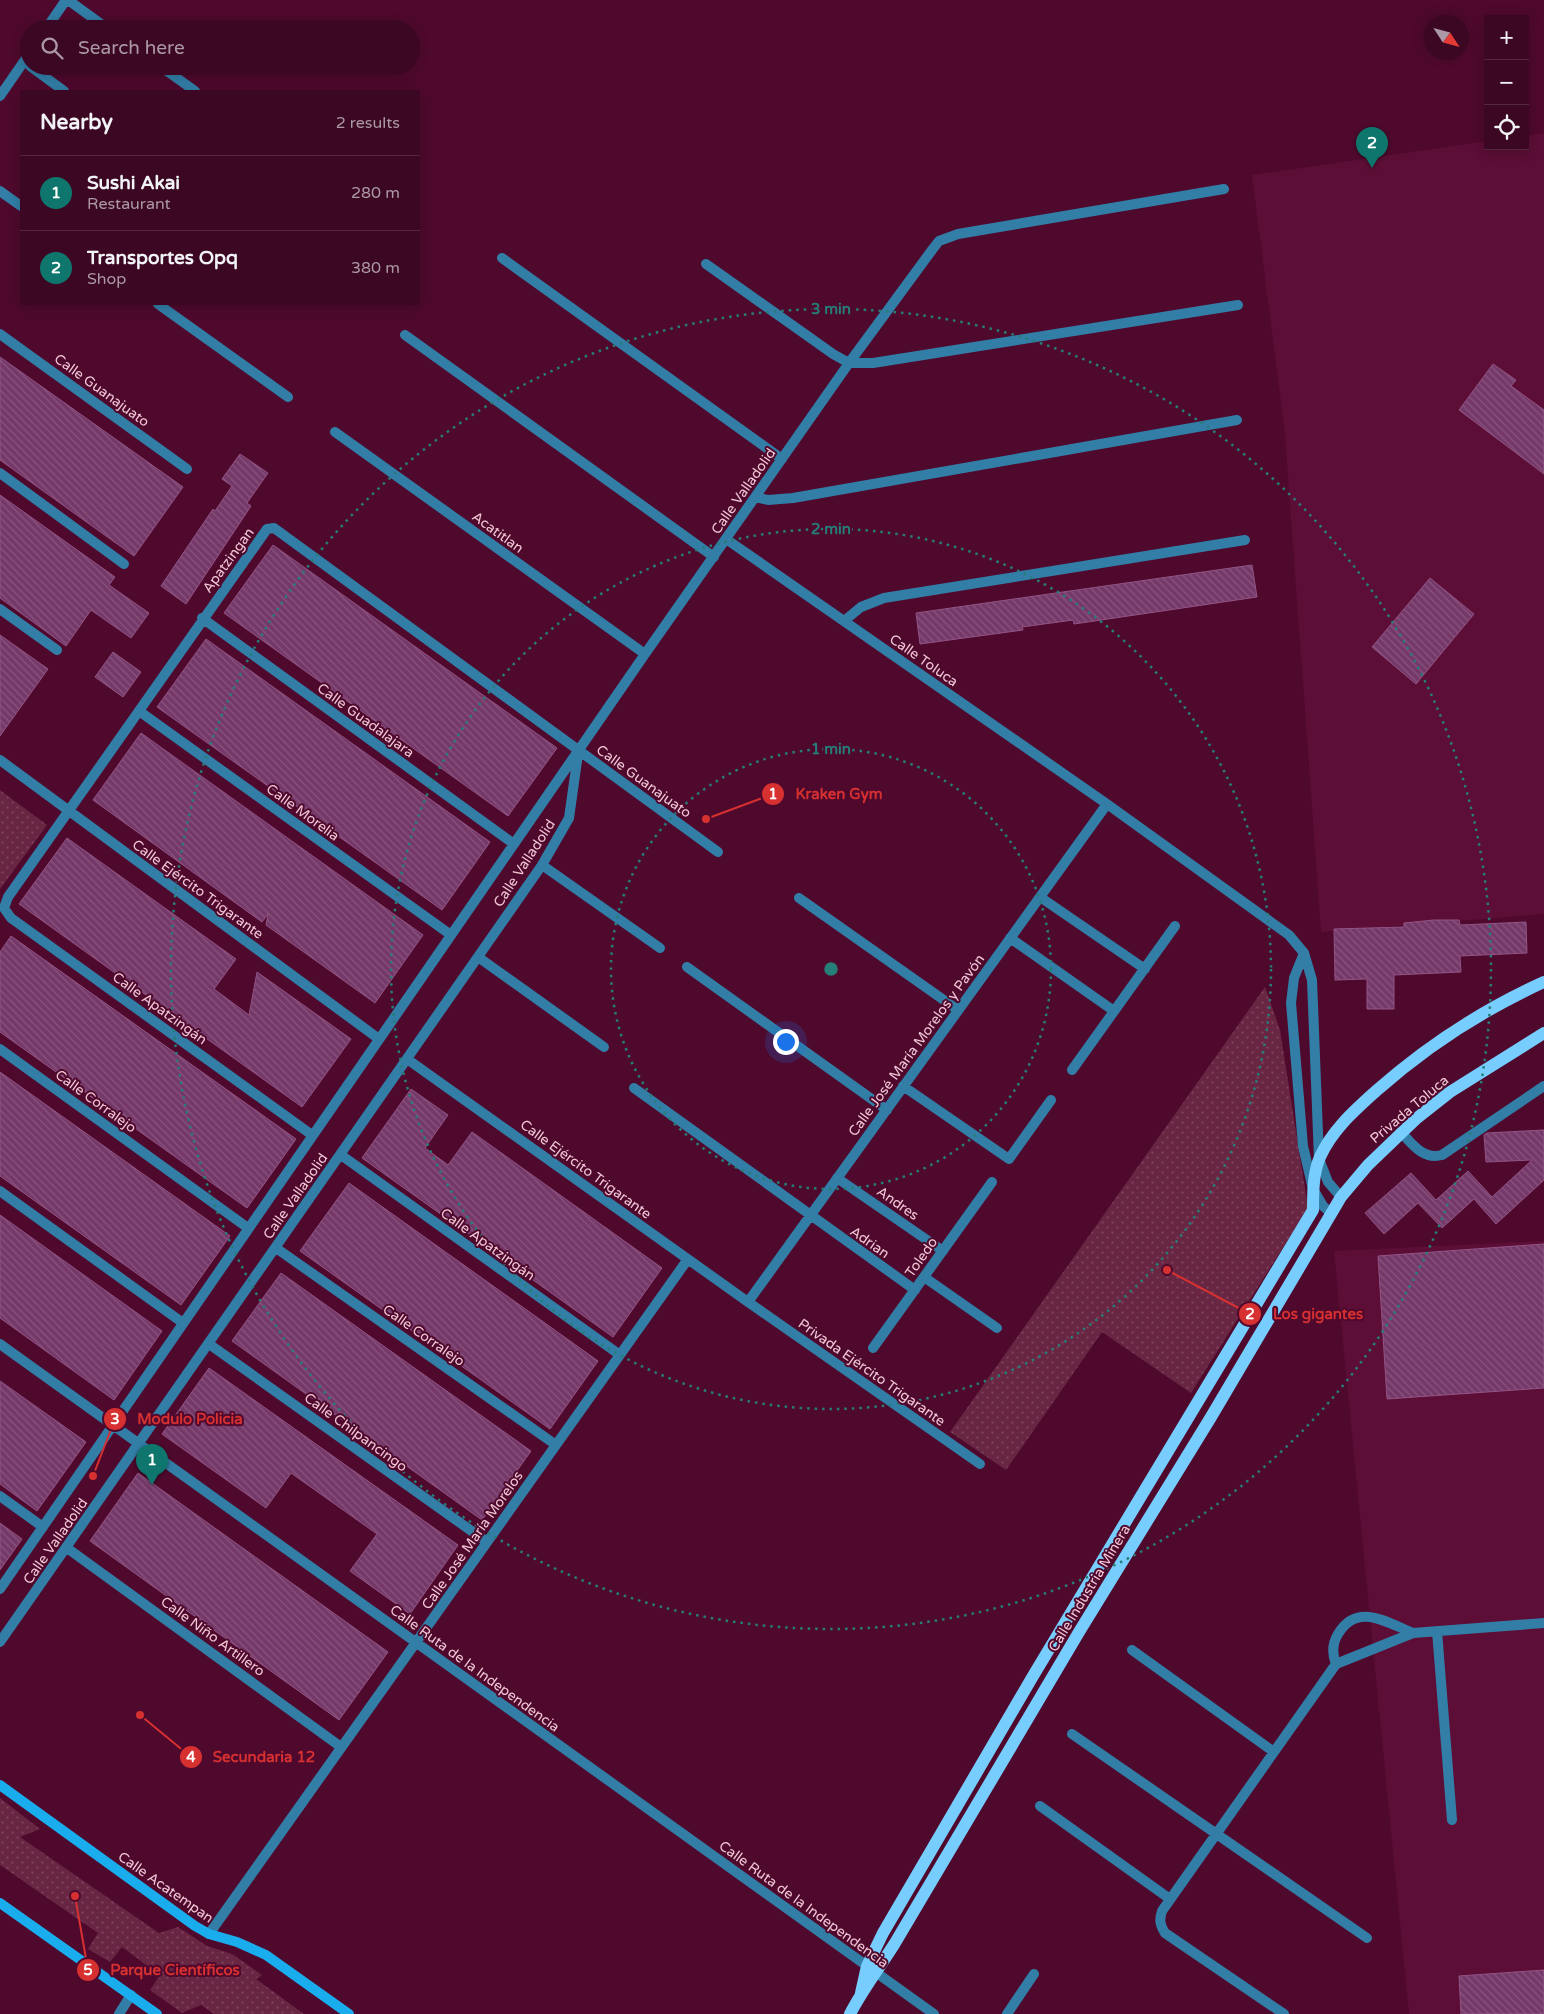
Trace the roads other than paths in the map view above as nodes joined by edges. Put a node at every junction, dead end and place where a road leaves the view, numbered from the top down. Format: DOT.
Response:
graph roads {
  1 [pos="68,0"];
  2 [pos="53,20"];
  3 [pos="96,20"];
  4 [pos="20,72"];
  5 [pos="44,75"];
  6 [pos="173,75"];
  7 [pos="63,90"];
  8 [pos="194,90"];
  9 [pos="0,96"];
  10 [pos="1224,189"];
  11 [pos="0,191"];
  12 [pos="20,205"];
  13 [pos="502,258"];
  14 [pos="706,264"];
  15 [pos="159,305"];
  16 [pos="1238,305"];
  17 [pos="0,334"];
  18 [pos="405,335"];
  19 [pos="849,363"];
  20 [pos="288,397"];
  21 [pos="1237,420"];
  22 [pos="335,432"];
  23 [pos="782,459"];
  24 [pos="187,470"];
  25 [pos="0,473"];
  26 [pos="755,498"];
  27 [pos="726,539"];
  28 [pos="1245,540"];
  29 [pos="714,557"];
  30 [pos="124,564"];
  31 [pos="0,609"];
  32 [pos="202,618"];
  33 [pos="844,621"];
  34 [pos="58,650"];
  35 [pos="645,654"];
  36 [pos="139,711"];
  37 [pos="579,751"];
  38 [pos="0,760"];
  39 [pos="1107,804"];
  40 [pos="68,810"];
  41 [pos="514,844"];
  42 [pos="718,852"];
  43 [pos="542,865"];
  44 [pos="8,897"];
  45 [pos="1040,897"];
  46 [pos="799,898"];
  47 [pos="1175,926"];
  48 [pos="451,935"];
  49 [pos="1010,938"];
  50 [pos="660,948"];
  51 [pos="1304,952"];
  52 [pos="478,957"];
  53 [pos="687,967"];
  54 [pos="1145,969"];
  55 [pos="1544,982"];
  56 [pos="958,1010"];
  57 [pos="1114,1011"];
  58 [pos="1544,1033"];
  59 [pos="379,1040"];
  60 [pos="604,1047"];
  61 [pos="0,1049"];
  62 [pos="407,1059"];
  63 [pos="1072,1070"];
  64 [pos="903,1086"];
  65 [pos="1544,1086"];
  66 [pos="634,1088"];
  67 [pos="1051,1100"];
  68 [pos="886,1110"];
  69 [pos="1400,1132"];
  70 [pos="312,1135"];
  71 [pos="341,1155"];
  72 [pos="1319,1159"];
  73 [pos="837,1178"];
  74 [pos="992,1182"];
  75 [pos="1313,1189"];
  76 [pos="0,1191"];
  77 [pos="1341,1197"];
  78 [pos="1331,1213"];
  79 [pos="810,1216"];
  80 [pos="248,1228"];
  81 [pos="276,1248"];
  82 [pos="943,1251"];
  83 [pos="688,1259"];
  84 [pos="924,1277"];
  85 [pos="915,1290"];
  86 [pos="748,1302"];
  87 [pos="184,1323"];
  88 [pos="997,1328"];
  89 [pos="0,1344"];
  90 [pos="210,1344"];
  91 [pos="873,1348"];
  92 [pos="620,1355"];
  93 [pos="113,1426"];
  94 [pos="139,1444"];
  95 [pos="556,1445"];
  96 [pos="980,1464"];
  97 [pos="0,1496"];
  98 [pos="43,1527"];
  99 [pos="487,1542"];
  100 [pos="67,1548"];
  101 [pos="0,1589"];
  102 [pos="1544,1623"];
  103 [pos="1437,1631"];
  104 [pos="1413,1633"];
  105 [pos="0,1642"];
  106 [pos="416,1643"];
  107 [pos="1132,1650"];
  108 [pos="1336,1664"];
  109 [pos="1072,1734"];
  110 [pos="342,1748"];
  111 [pos="1274,1752"];
  112 [pos="0,1785"];
  113 [pos="1040,1806"];
  114 [pos="1452,1820"];
  115 [pos="1216,1834"];
  116 [pos="1170,1899"];
  117 [pos="0,1903"];
  118 [pos="209,1934"];
  119 [pos="1368,1938"];
  120 [pos="872,1970"];
  121 [pos="1034,1974"];
  122 [pos="131,1995"];
  123 [pos="119,2014"];
  124 [pos="157,2014"];
  125 [pos="349,2014"];
  126 [pos="850,2014"];
  127 [pos="934,2014"];
  128 [pos="1007,2014"];
  129 [pos="1284,2014"];
  1 -- 2 [label="street"];
  1 -- 3 [label="street"];
  4 -- 9 [label="street"];
  5 -- 7 [label="street"];
  6 -- 8 [label="street"];
  10 -- 19 [label="street, Calle Valladolid"];
  11 -- 12 [label="street"];
  13 -- 23 [label="street"];
  14 -- 19 [label="street"];
  15 -- 20 [label="street"];
  16 -- 19 [label="street"];
  17 -- 24 [label="street, Calle Guanajuato"];
  18 -- 29 [label="street"];
  19 -- 23 [label="street, Calle Valladolid"];
  21 -- 26 [label="street"];
  22 -- 35 [label="street, Acatitlan"];
  23 -- 26 [label="street, Calle Valladolid"];
  25 -- 30 [label="street"];
  26 -- 27 [label="street, Calle Valladolid"];
  27 -- 29 [label="street, Calle Valladolid"];
  27 -- 33 [label="street, Calle Toluca"];
  28 -- 33 [label="street"];
  29 -- 35 [label="street, Calle Valladolid"];
  31 -- 34 [label="street"];
  32 -- 36 [label="street, Apatzingan"];
  32 -- 37 [label="street, Apatzingan"];
  32 -- 41 [label="street, Calle Guadalajara"];
  33 -- 39 [label="street, Calle Toluca"];
  35 -- 37 [label="street, Calle Valladolid"];
  36 -- 40 [label="street, Apatzingan"];
  36 -- 48 [label="street, Calle Morelia"];
  37 -- 41 [label="street, Calle Valladolid"];
  37 -- 42 [label="street, Calle Guanajuato"];
  37 -- 43 [label="street, Calle Valladolid"];
  38 -- 40 [label="street, Calle Ejército Trigarante"];
  39 -- 45 [label="street, Calle José María Morelos y Pavón"];
  39 -- 51 [label="street"];
  40 -- 44 [label="street, Apatzingan"];
  40 -- 59 [label="street, Calle Ejército Trigarante"];
  41 -- 48 [label="street, Calle Valladolid"];
  43 -- 50 [label="street"];
  43 -- 52 [label="street, Calle Valladolid"];
  44 -- 70 [label="street, Calle Apatzingán"];
  45 -- 49 [label="street, Calle José María Morelos y Pavón"];
  45 -- 54 [label="street"];
  46 -- 56 [label="street"];
  47 -- 54 [label="street"];
  48 -- 59 [label="street, Calle Valladolid"];
  49 -- 56 [label="street, Calle José María Morelos y Pavón"];
  49 -- 57 [label="street"];
  51 -- 72 [label="street"];
  51 -- 75 [label="street"];
  52 -- 60 [label="street"];
  52 -- 62 [label="street, Calle Valladolid"];
  53 -- 68 [label="street"];
  54 -- 57 [label="street"];
  55 -- 72 [label="main road"];
  56 -- 64 [label="street, Calle José María Morelos y Pavón"];
  57 -- 63 [label="street"];
  58 -- 69 [label="main road, Privada Toluca"];
  59 -- 70 [label="street, Calle Valladolid"];
  61 -- 80 [label="street, Calle Corralejo"];
  62 -- 71 [label="street, Calle Valladolid"];
  62 -- 83 [label="street, Calle Ejército Trigarante"];
  64 -- 67 [label="street"];
  64 -- 68 [label="street, Calle José María Morelos y Pavón"];
  65 -- 69 [label="street"];
  66 -- 79 [label="street, Adrian"];
  68 -- 73 [label="street, Calle José María Morelos y Pavón"];
  69 -- 77 [label="main road, Privada Toluca"];
  70 -- 80 [label="street, Calle Valladolid"];
  71 -- 81 [label="street, Calle Valladolid"];
  71 -- 92 [label="street, Calle Apatzingán"];
  72 -- 75 [label="main road"];
  72 -- 77 [label="street"];
  73 -- 79 [label="street, Calle José María Morelos y Pavón"];
  73 -- 82 [label="street, Andres"];
  74 -- 82 [label="street, Toledo"];
  75 -- 78 [label="street"];
  75 -- 120 [label="main road, Calle Industria Minera"];
  76 -- 87 [label="street"];
  77 -- 78 [label="main road, Calle Industria Minera"];
  78 -- 120 [label="main road, Calle Industria Minera"];
  79 -- 85 [label="street, Adrian"];
  79 -- 86 [label="street, Calle José María Morelos y Pavón"];
  80 -- 87 [label="street, Calle Valladolid"];
  81 -- 90 [label="street, Calle Valladolid"];
  81 -- 95 [label="street, Calle Corralejo"];
  82 -- 84 [label="street, Toledo"];
  83 -- 86 [label="street, Calle Ejército Trigarante"];
  83 -- 92 [label="street, Calle José María Morelos"];
  84 -- 85 [label="street, Toledo"];
  84 -- 88 [label="street"];
  85 -- 91 [label="street, Toledo"];
  86 -- 96 [label="street, Privada Ejército Trigarante"];
  87 -- 93 [label="street, Calle Valladolid"];
  89 -- 93 [label="street, Calle Ruta de la Independencia"];
  90 -- 94 [label="street, Calle Valladolid"];
  90 -- 99 [label="street, Calle Chilpancingo"];
  92 -- 95 [label="street, Calle José María Morelos"];
  93 -- 94 [label="street, Calle Ruta de la Independencia"];
  93 -- 98 [label="street, Calle Valladolid"];
  94 -- 100 [label="street, Calle Valladolid"];
  94 -- 106 [label="street, Calle Ruta de la Independencia"];
  95 -- 99 [label="street, Calle José María Morelos"];
  97 -- 98 [label="street"];
  98 -- 101 [label="street, Calle Valladolid"];
  99 -- 106 [label="street, Calle José María Morelos"];
  100 -- 105 [label="street, Calle Valladolid"];
  100 -- 110 [label="street, Calle Niño Artillero"];
  102 -- 103 [label="street"];
  103 -- 104 [label="street"];
  103 -- 114 [label="street"];
  104 -- 108 [label="street"];
  104 -- 108 [label="street"];
  106 -- 110 [label="street, Calle José María Morelos"];
  106 -- 120 [label="street, Calle Ruta de la Independencia"];
  107 -- 111 [label="street"];
  108 -- 111 [label="street"];
  109 -- 115 [label="street"];
  110 -- 118 [label="street, Calle José María Morelos"];
  111 -- 115 [label="street"];
  112 -- 118 [label="street, Calle Acatempan"];
  113 -- 116 [label="street"];
  115 -- 116 [label="street"];
  115 -- 119 [label="street"];
  116 -- 129 [label="street"];
  117 -- 122 [label="street"];
  118 -- 125 [label="street, Calle Acatempan"];
  120 -- 126 [label="main road, Calle Industria Minera"];
  120 -- 127 [label="street, Calle Ruta de la Independencia"];
  121 -- 128 [label="street"];
  122 -- 123 [label="street"];
  122 -- 124 [label="street"];
}
